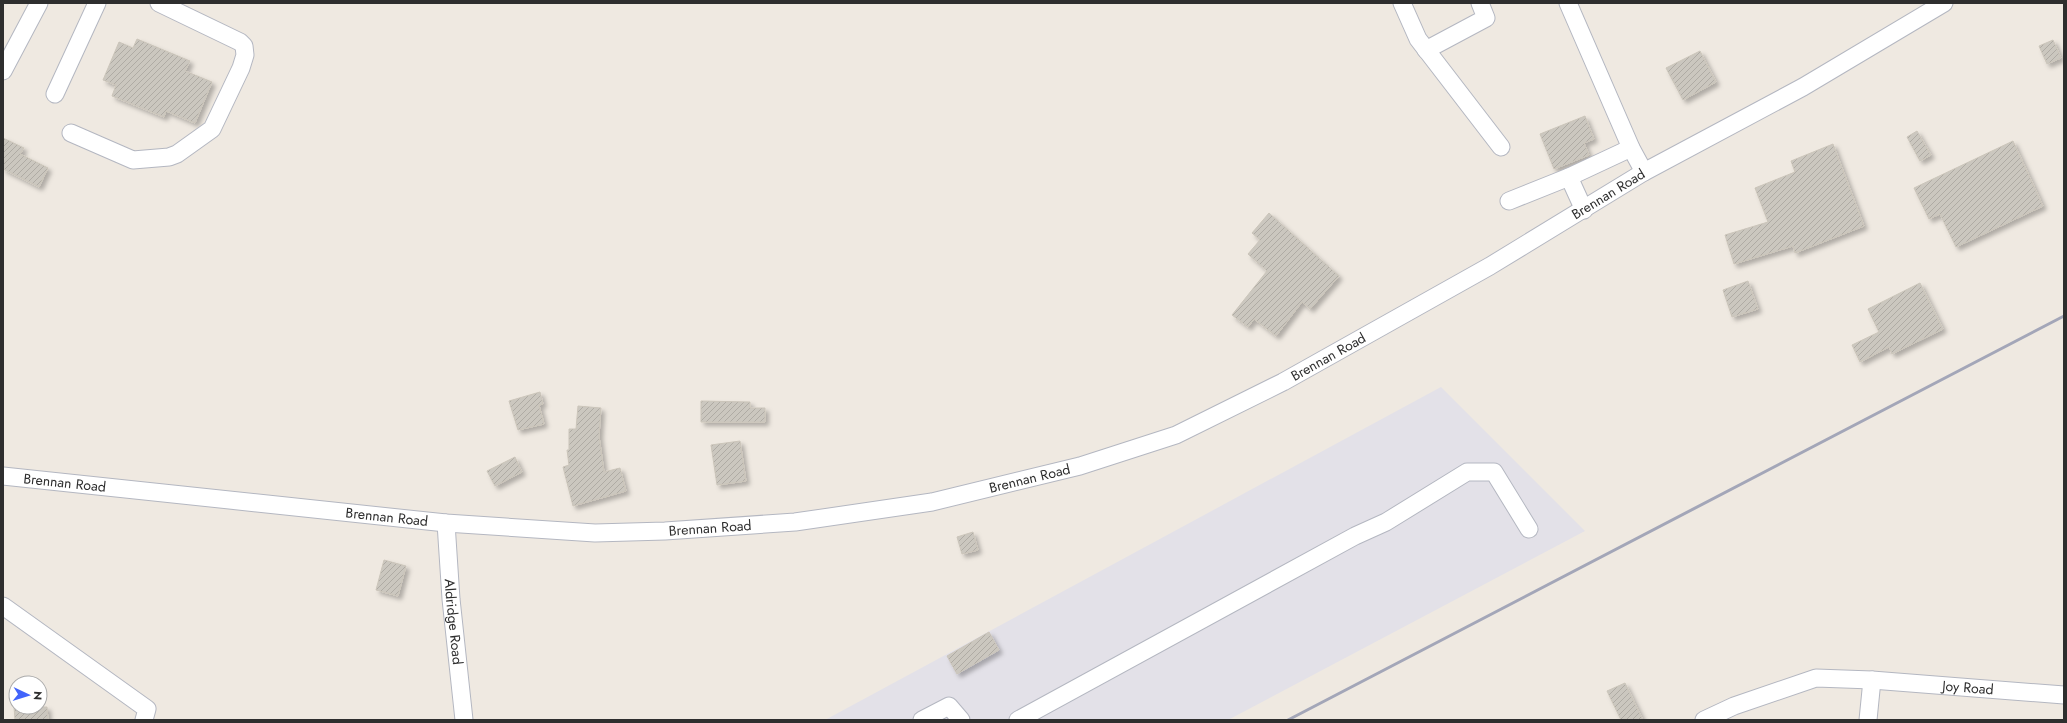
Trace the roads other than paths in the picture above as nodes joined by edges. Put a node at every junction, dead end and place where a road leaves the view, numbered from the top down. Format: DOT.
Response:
graph roads {
  1 [pos="39,3"];
  2 [pos="97,3"];
  3 [pos="159,3"];
  4 [pos="1402,3"];
  5 [pos="1480,3"];
  6 [pos="1568,3"];
  7 [pos="1944,3"];
  8 [pos="1426,50"];
  9 [pos="3,71"];
  10 [pos="55,94"];
  11 [pos="71,133"];
  12 [pos="1501,147"];
  13 [pos="1631,148"];
  14 [pos="1644,172"];
  15 [pos="1569,177"];
  16 [pos="1509,201"];
  17 [pos="1584,210"];
  18 [pos="7,475"];
  19 [pos="446,523"];
  20 [pos="1529,529"];
  21 [pos="3,606"];
  22 [pos="1872,680"];
  23 [pos="2064,695"];
  24 [pos="144,720"];
  25 [pos="464,720"];
  26 [pos="922,720"];
  27 [pos="961,720"];
  28 [pos="1018,720"];
  29 [pos="1704,720"];
  30 [pos="1868,720"];
  1 -- 9 [label="street"];
  2 -- 10 [label="street"];
  3 -- 11 [label="street"];
  4 -- 8 [label="street"];
  5 -- 8 [label="street"];
  6 -- 13 [label="street"];
  7 -- 14 [label="street, Brennan Road"];
  8 -- 12 [label="street"];
  13 -- 14 [label="street"];
  13 -- 15 [label="street"];
  14 -- 17 [label="street, Brennan Road"];
  15 -- 16 [label="street"];
  15 -- 17 [label="street"];
  17 -- 19 [label="street, Brennan Road"];
  18 -- 19 [label="street, Brennan Road"];
  19 -- 25 [label="street, Aldridge Road"];
  20 -- 28 [label="street"];
  21 -- 24 [label="street"];
  22 -- 23 [label="street, Joy Road"];
  22 -- 29 [label="street, Joy Road"];
  22 -- 30 [label="street"];
  26 -- 27 [label="street"];
}
